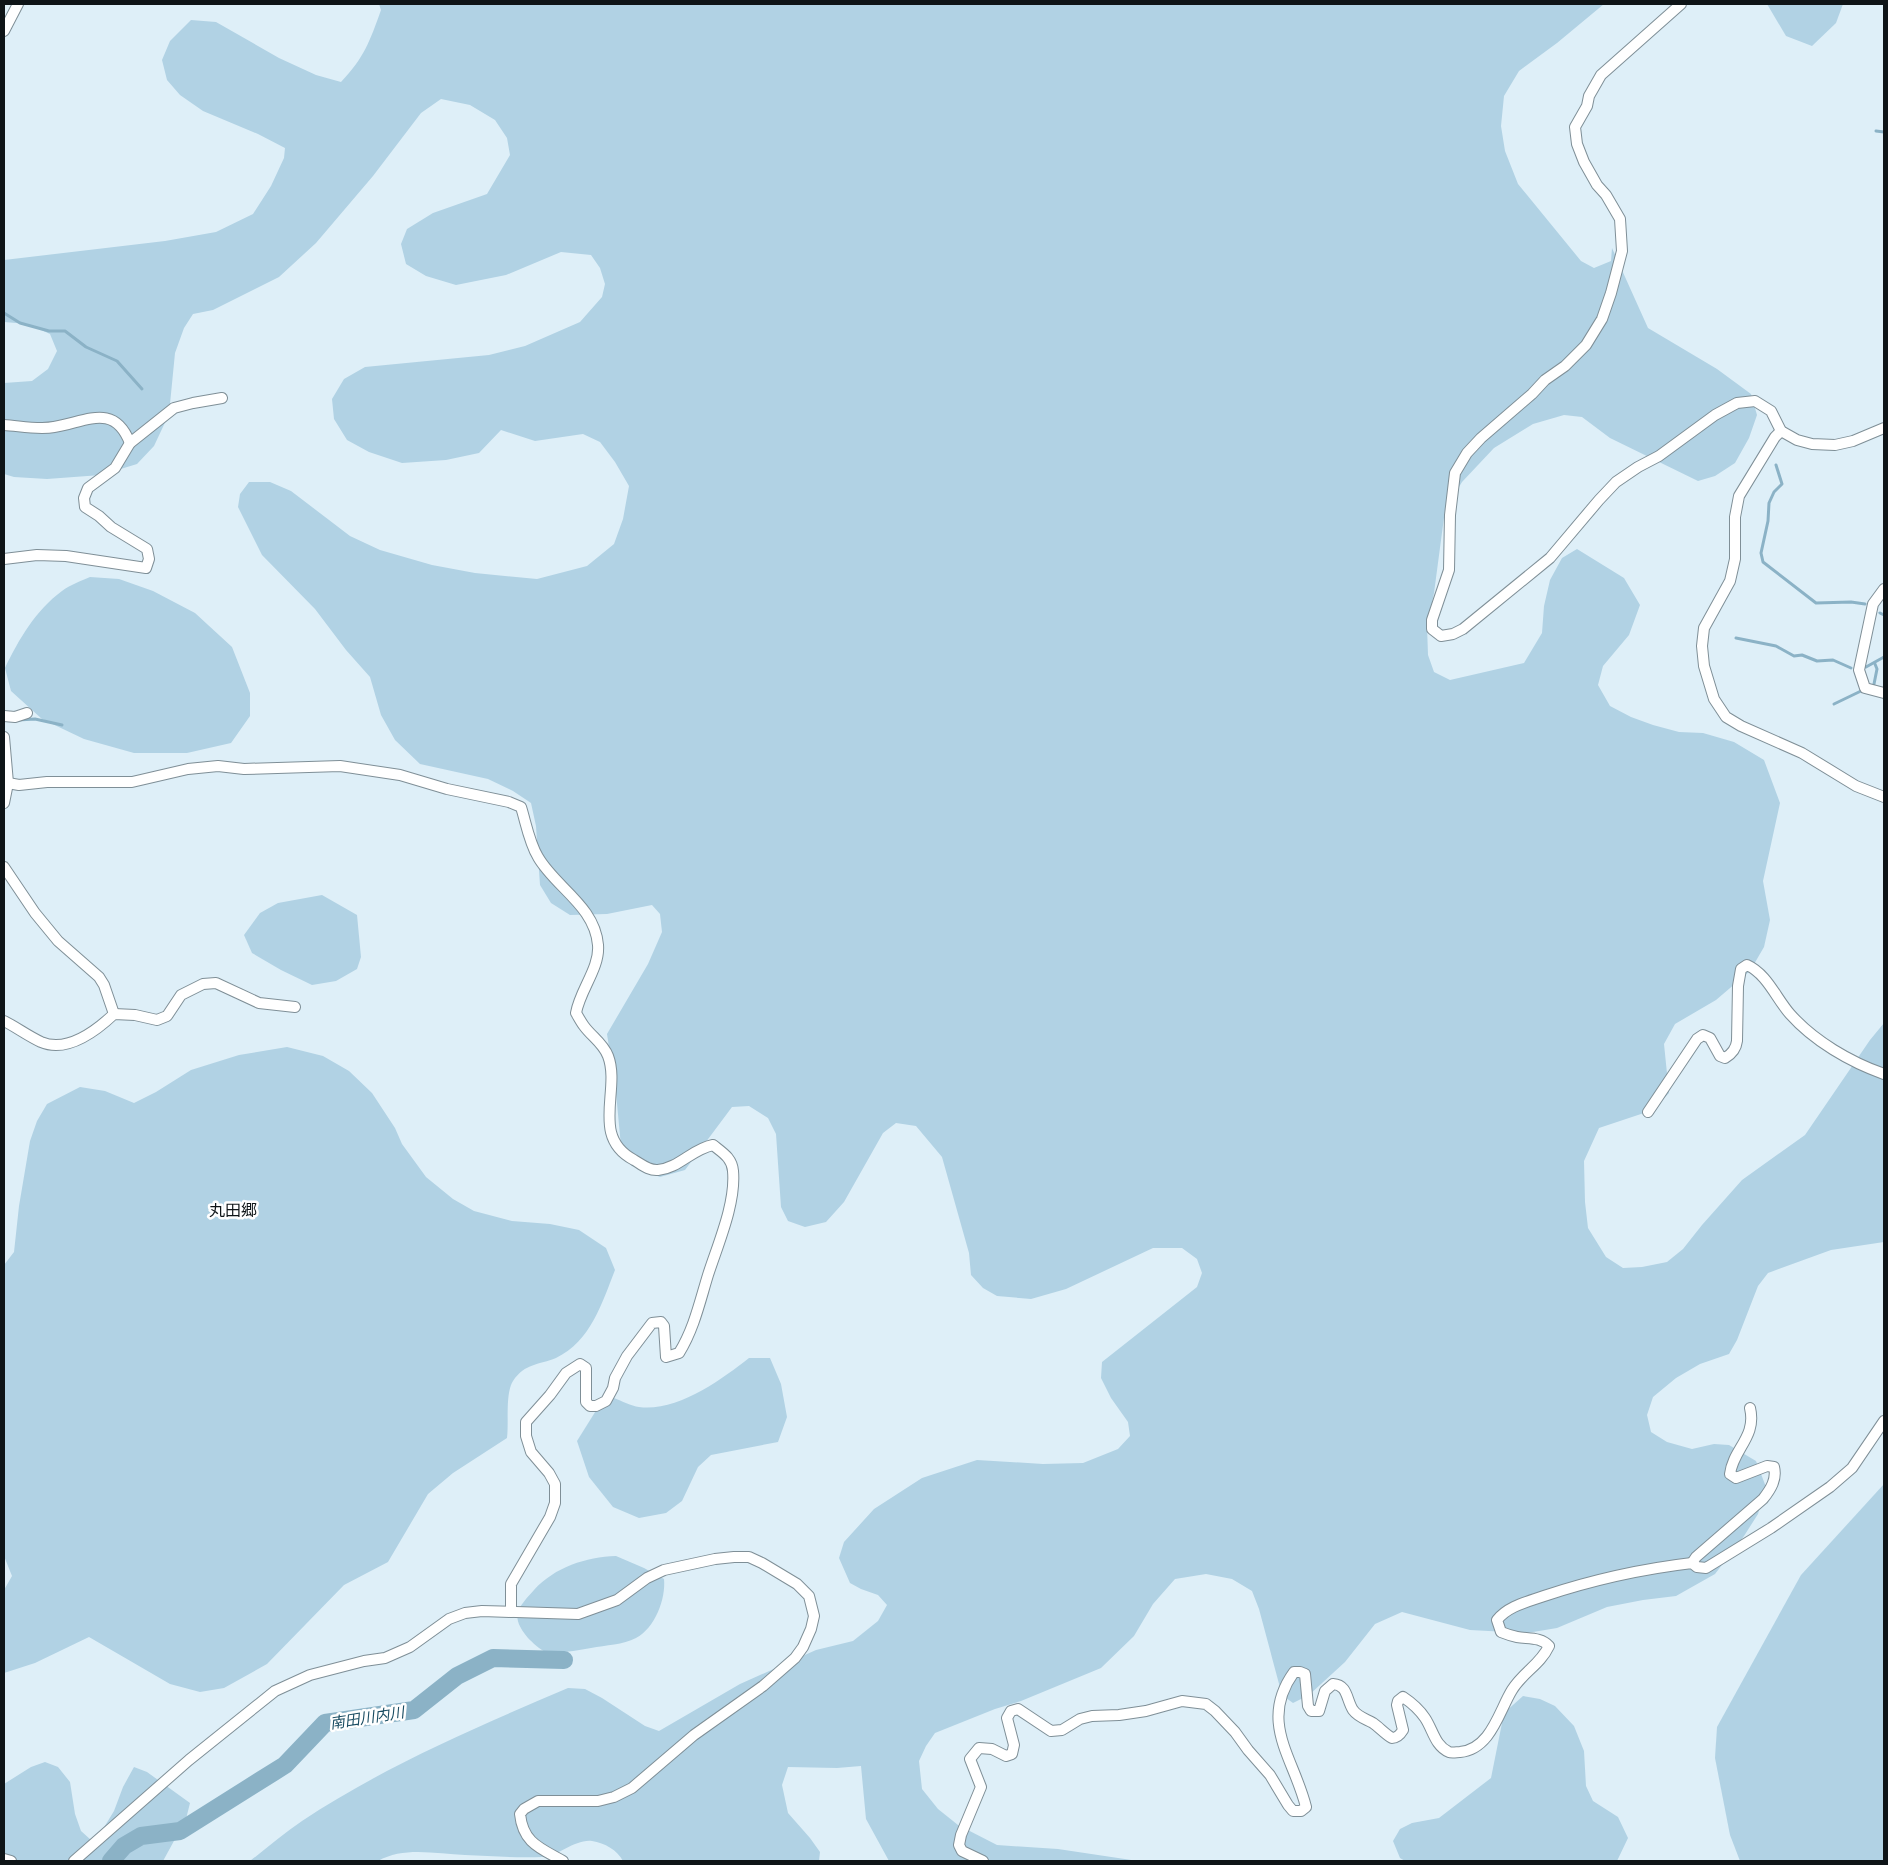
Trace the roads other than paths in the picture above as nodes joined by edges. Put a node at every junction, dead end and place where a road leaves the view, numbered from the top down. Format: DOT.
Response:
graph roads {
  1 [pos="18,4"];
  2 [pos="1681,4"];
  3 [pos="4,31"];
  4 [pos="222,398"];
  5 [pos="4,425"];
  6 [pos="1884,428"];
  7 [pos="1782,431"];
  8 [pos="130,443"];
  9 [pos="4,559"];
  10 [pos="1884,589"];
  11 [pos="1884,693"];
  12 [pos="27,713"];
  13 [pos="4,716"];
  14 [pos="4,737"];
  15 [pos="6,779"];
  16 [pos="1884,797"];
  17 [pos="4,803"];
  18 [pos="4,867"];
  19 [pos="294,1008"];
  20 [pos="114,1014"];
  21 [pos="4,1021"];
  22 [pos="1884,1074"];
  23 [pos="1648,1112"];
  24 [pos="1750,1408"];
  25 [pos="1884,1421"];
  26 [pos="1692,1563"];
  27 [pos="511,1612"];
  28 [pos="4,1859"];
  29 [pos="11,1861"];
  30 [pos="74,1861"];
  31 [pos="563,1861"];
  32 [pos="983,1861"];
  1 -- 3 [label="street"];
  2 -- 7 [label="street"];
  4 -- 8 [label="street"];
  5 -- 8 [label="street"];
  6 -- 7 [label="street"];
  7 -- 16 [label="street"];
  8 -- 9 [label="street"];
  10 -- 11 [label="street"];
  12 -- 13 [label="street"];
  14 -- 15 [label="street"];
  15 -- 17 [label="street"];
  15 -- 27 [label="street"];
  18 -- 20 [label="street"];
  19 -- 20 [label="street"];
  20 -- 21 [label="street"];
  22 -- 23 [label="street"];
  24 -- 26 [label="street"];
  25 -- 26 [label="street"];
  26 -- 32 [label="street"];
  27 -- 30 [label="street"];
  27 -- 31 [label="street"];
  28 -- 29 [label="street"];
}
